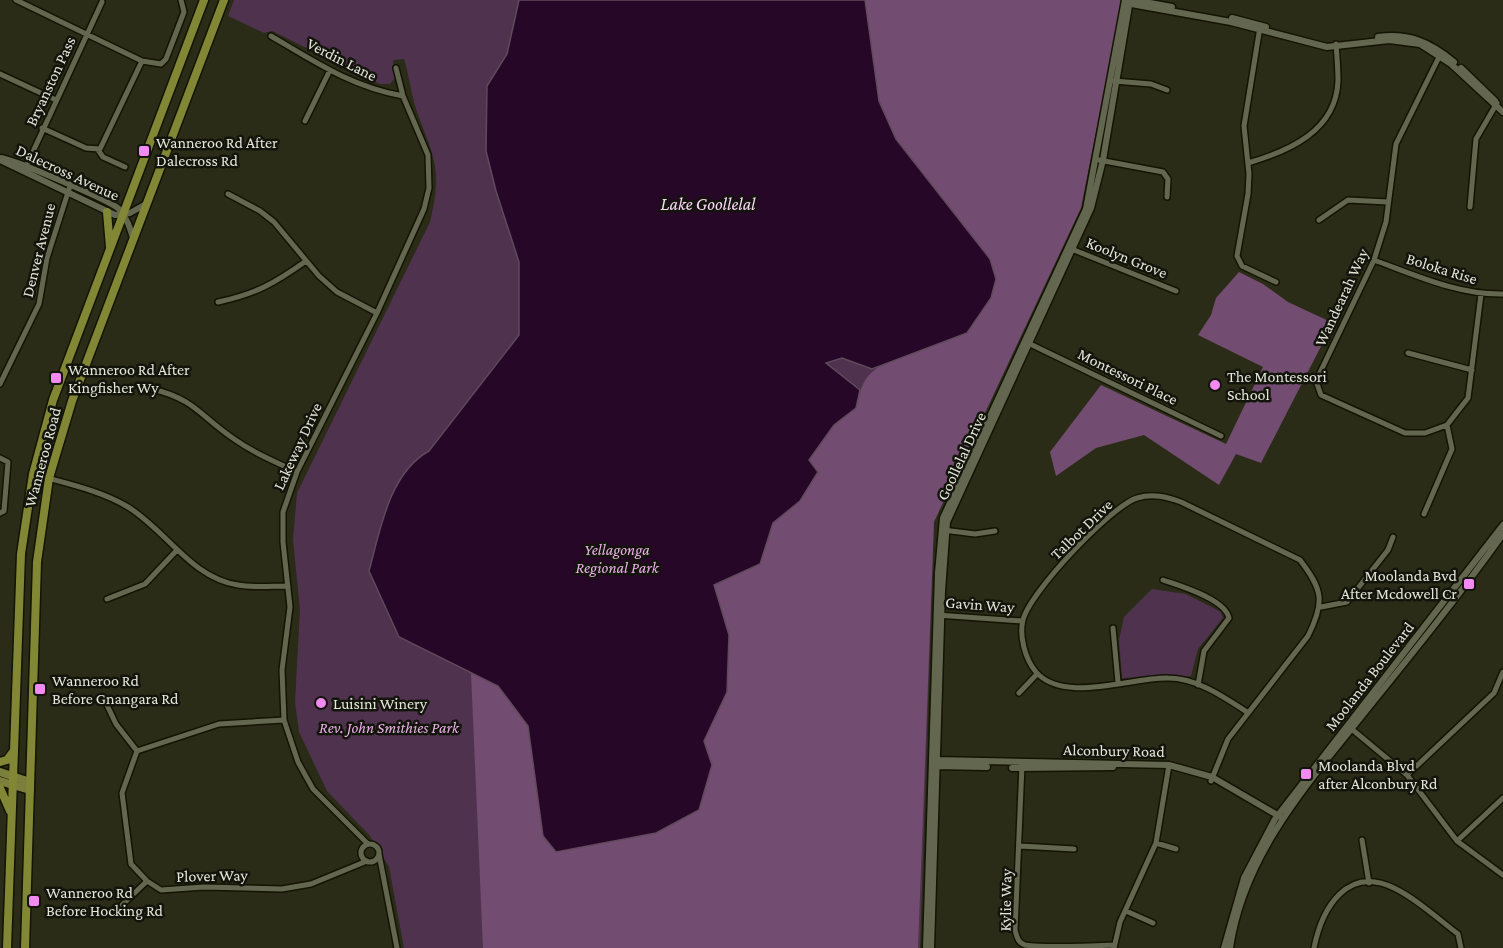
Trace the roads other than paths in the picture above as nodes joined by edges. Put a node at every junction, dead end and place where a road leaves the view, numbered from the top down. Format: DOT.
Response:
graph roads {
  1 [pos="16,0"];
  2 [pos="182,0"];
  3 [pos="204,0"];
  4 [pos="224,0"];
  5 [pos="1129,1"];
  6 [pos="102,2"];
  7 [pos="1260,27"];
  8 [pos="88,33"];
  9 [pos="271,36"];
  10 [pos="1336,46"];
  11 [pos="1441,54"];
  12 [pos="142,61"];
  13 [pos="396,68"];
  14 [pos="330,70"];
  15 [pos="0,74"];
  16 [pos="1113,81"];
  17 [pos="1167,90"];
  18 [pos="403,96"];
  19 [pos="56,100"];
  20 [pos="1498,105"];
  21 [pos="1503,112"];
  22 [pos="305,121"];
  23 [pos="42,128"];
  24 [pos="98,150"];
  25 [pos="0,159"];
  26 [pos="1099,160"];
  27 [pos="1248,163"];
  28 [pos="125,167"];
  29 [pos="25,170"];
  30 [pos="70,186"];
  31 [pos="67,193"];
  32 [pos="228,194"];
  33 [pos="1167,197"];
  34 [pos="1388,202"];
  35 [pos="146,204"];
  36 [pos="1470,207"];
  37 [pos="107,212"];
  38 [pos="123,215"];
  39 [pos="1319,220"];
  40 [pos="133,238"];
  41 [pos="1071,249"];
  42 [pos="110,250"];
  43 [pos="1374,260"];
  44 [pos="306,261"];
  45 [pos="1276,282"];
  46 [pos="1176,291"];
  47 [pos="1481,294"];
  48 [pos="1503,294"];
  49 [pos="218,302"];
  50 [pos="377,313"];
  51 [pos="1027,342"];
  52 [pos="1408,353"];
  53 [pos="1472,370"];
  54 [pos="2,376"];
  55 [pos="0,384"];
  56 [pos="152,389"];
  57 [pos="1447,425"];
  58 [pos="1221,436"];
  59 [pos="0,458"];
  60 [pos="297,472"];
  61 [pos="33,474"];
  62 [pos="49,478"];
  63 [pos="0,513"];
  64 [pos="1424,514"];
  65 [pos="1503,525"];
  66 [pos="944,530"];
  67 [pos="995,531"];
  68 [pos="1503,534"];
  69 [pos="1393,537"];
  70 [pos="177,550"];
  71 [pos="1163,580"];
  72 [pos="288,586"];
  73 [pos="107,599"];
  74 [pos="1321,607"];
  75 [pos="939,615"];
  76 [pos="1022,621"];
  77 [pos="1113,628"];
  78 [pos="1503,672"];
  79 [pos="1037,674"];
  80 [pos="1118,682"];
  81 [pos="1198,685"];
  82 [pos="1018,693"];
  83 [pos="106,703"];
  84 [pos="1247,712"];
  85 [pos="284,720"];
  86 [pos="1349,727"];
  87 [pos="13,751"];
  88 [pos="137,751"];
  89 [pos="0,762"];
  90 [pos="935,763"];
  91 [pos="1022,766"];
  92 [pos="1168,767"];
  93 [pos="0,772"];
  94 [pos="1407,775"];
  95 [pos="1212,779"];
  96 [pos="12,780"];
  97 [pos="0,781"];
  98 [pos="30,786"];
  99 [pos="0,788"];
  100 [pos="1503,798"];
  101 [pos="12,814"];
  102 [pos="1279,818"];
  103 [pos="359,836"];
  104 [pos="1362,840"];
  105 [pos="1457,841"];
  106 [pos="1156,843"];
  107 [pos="368,844"];
  108 [pos="1020,846"];
  109 [pos="1074,849"];
  110 [pos="1176,849"];
  111 [pos="362,851"];
  112 [pos="379,854"];
  113 [pos="369,861"];
  114 [pos="350,866"];
  115 [pos="1503,875"];
  116 [pos="383,876"];
  117 [pos="147,881"];
  118 [pos="1369,883"];
  119 [pos="1126,911"];
  120 [pos="102,915"];
  121 [pos="1153,923"];
  122 [pos="1113,947"];
  123 [pos="7,948"];
  124 [pos="25,948"];
  125 [pos="397,948"];
  126 [pos="926,948"];
  127 [pos="931,948"];
  128 [pos="1224,948"];
  129 [pos="1230,948"];
  130 [pos="1314,948"];
  131 [pos="1461,948"];
  1 -- 8 [label="street"];
  2 -- 12 [label="street"];
  3 -- 38 [label="highway, Wanneroo Road"];
  4 -- 35 [label="highway, Wanneroo Road"];
  5 -- 7 [label="street"];
  5 -- 16 [label="street, Goollelal Drive"];
  6 -- 8 [label="street, Bryanston Pass"];
  7 -- 10 [label="street"];
  7 -- 27 [label="street"];
  8 -- 12 [label="street"];
  8 -- 19 [label="street, Bryanston Pass"];
  9 -- 14 [label="street, Verdin Lane"];
  10 -- 11 [label="street"];
  10 -- 27 [label="street"];
  11 -- 20 [label="street"];
  11 -- 34 [label="street, Wandearah Way"];
  12 -- 24 [label="street"];
  13 -- 18 [label="street, Lakeway Drive"];
  14 -- 18 [label="street, Verdin Lane"];
  14 -- 22 [label="street"];
  15 -- 19 [label="street"];
  16 -- 17 [label="street"];
  16 -- 26 [label="street, Goollelal Drive"];
  18 -- 50 [label="street, Lakeway Drive"];
  19 -- 23 [label="street, Bryanston Pass"];
  20 -- 21 [label="street"];
  20 -- 36 [label="street"];
  23 -- 24 [label="street"];
  23 -- 29 [label="street, Bryanston Pass"];
  24 -- 28 [label="street"];
  25 -- 29 [label="street, Dalecross Avenue"];
  26 -- 33 [label="street"];
  26 -- 41 [label="street, Goollelal Drive"];
  27 -- 45 [label="street"];
  29 -- 30 [label="street, Dalecross Avenue"];
  29 -- 31 [label="street, Dalecross Avenue"];
  30 -- 31 [label="street, Denver Avenue"];
  30 -- 38 [label="street, Dalecross Avenue"];
  31 -- 37 [label="street, Dalecross Avenue"];
  31 -- 54 [label="street, Denver Avenue"];
  32 -- 44 [label="street"];
  34 -- 39 [label="street"];
  34 -- 43 [label="street, Wandearah Way"];
  35 -- 38 [label="street, Dalecross Avenue"];
  35 -- 40 [label="highway, Wanneroo Road"];
  37 -- 38 [label="street, Dalecross Avenue"];
  37 -- 42 [label="highway"];
  38 -- 40 [label="street, Dalecross Avenue"];
  38 -- 42 [label="highway, Wanneroo Road"];
  40 -- 62 [label="highway, Wanneroo Road"];
  41 -- 46 [label="street, Koolyn Grove"];
  41 -- 51 [label="street, Goollelal Drive"];
  42 -- 61 [label="highway, Wanneroo Road"];
  43 -- 47 [label="street, Boloka Rise"];
  43 -- 57 [label="street, Wandearah Way"];
  44 -- 49 [label="street"];
  44 -- 50 [label="street"];
  47 -- 48 [label="street, Boloka Rise"];
  47 -- 53 [label="street"];
  50 -- 60 [label="street, Lakeway Drive"];
  51 -- 58 [label="street, Montessori Place"];
  51 -- 66 [label="street, Goollelal Drive"];
  52 -- 53 [label="street"];
  53 -- 57 [label="street"];
  54 -- 55 [label="street, Denver Avenue"];
  56 -- 60 [label="street"];
  57 -- 64 [label="street"];
  59 -- 63 [label="street"];
  60 -- 72 [label="street, Lakeway Drive"];
  61 -- 62 [label="street"];
  61 -- 87 [label="highway, Wanneroo Road"];
  62 -- 70 [label="street"];
  62 -- 98 [label="highway, Wanneroo Road"];
  65 -- 86 [label="street, Moolanda Boulevard"];
  66 -- 67 [label="street"];
  66 -- 75 [label="street, Goollelal Drive"];
  68 -- 86 [label="street, Moolanda Boulevard"];
  69 -- 74 [label="street"];
  70 -- 72 [label="street"];
  70 -- 73 [label="street"];
  71 -- 81 [label="street"];
  72 -- 85 [label="street, Lakeway Drive"];
  74 -- 76 [label="street, Talbot Drive"];
  74 -- 84 [label="street"];
  75 -- 76 [label="street, Gavin Way"];
  75 -- 90 [label="street, Goollelal Drive"];
  76 -- 79 [label="street"];
  77 -- 80 [label="street"];
  78 -- 94 [label="street"];
  79 -- 80 [label="street"];
  79 -- 82 [label="street"];
  80 -- 81 [label="street"];
  81 -- 84 [label="street"];
  83 -- 88 [label="street"];
  84 -- 95 [label="street"];
  85 -- 88 [label="street"];
  85 -- 103 [label="street, Lakeway Drive"];
  86 -- 94 [label="street"];
  86 -- 102 [label="street, Moolanda Boulevard"];
  87 -- 89 [label="highway"];
  87 -- 96 [label="highway, Wanneroo Road"];
  88 -- 117 [label="street"];
  90 -- 91 [label="street, Alconbury Road"];
  90 -- 126 [label="street, Goollelal Drive"];
  90 -- 127 [label="street, Goollelal Drive"];
  91 -- 92 [label="street, Alconbury Road"];
  91 -- 108 [label="street, Kylie Way"];
  92 -- 95 [label="street, Alconbury Road"];
  92 -- 106 [label="street"];
  93 -- 96 [label="main road"];
  94 -- 105 [label="street"];
  95 -- 102 [label="street, Alconbury Road"];
  96 -- 97 [label="main road"];
  96 -- 98 [label="main road"];
  96 -- 101 [label="highway, Wanneroo Road"];
  98 -- 124 [label="highway, Wanneroo Road"];
  99 -- 101 [label="highway"];
  100 -- 105 [label="street"];
  101 -- 123 [label="highway, Wanneroo Road"];
  102 -- 128 [label="street, Moolanda Boulevard"];
  102 -- 129 [label="street, Moolanda Boulevard"];
  103 -- 107 [label="street, Lakeway Drive"];
  103 -- 111 [label="street"];
  104 -- 118 [label="street"];
  105 -- 115 [label="street"];
  106 -- 110 [label="street"];
  106 -- 119 [label="street"];
  107 -- 111 [label="street, Plover Way"];
  107 -- 112 [label="street, Lakeway Drive"];
  108 -- 109 [label="street"];
  108 -- 122 [label="street, Kylie Way"];
  111 -- 113 [label="street"];
  111 -- 114 [label="street, Plover Way"];
  112 -- 113 [label="street"];
  112 -- 116 [label="street"];
  113 -- 114 [label="street, Plover Way"];
  113 -- 116 [label="street"];
  114 -- 117 [label="street, Plover Way"];
  116 -- 125 [label="street"];
  117 -- 120 [label="street"];
  118 -- 130 [label="street"];
  118 -- 131 [label="street"];
  119 -- 121 [label="street"];
  119 -- 122 [label="street"];
}
